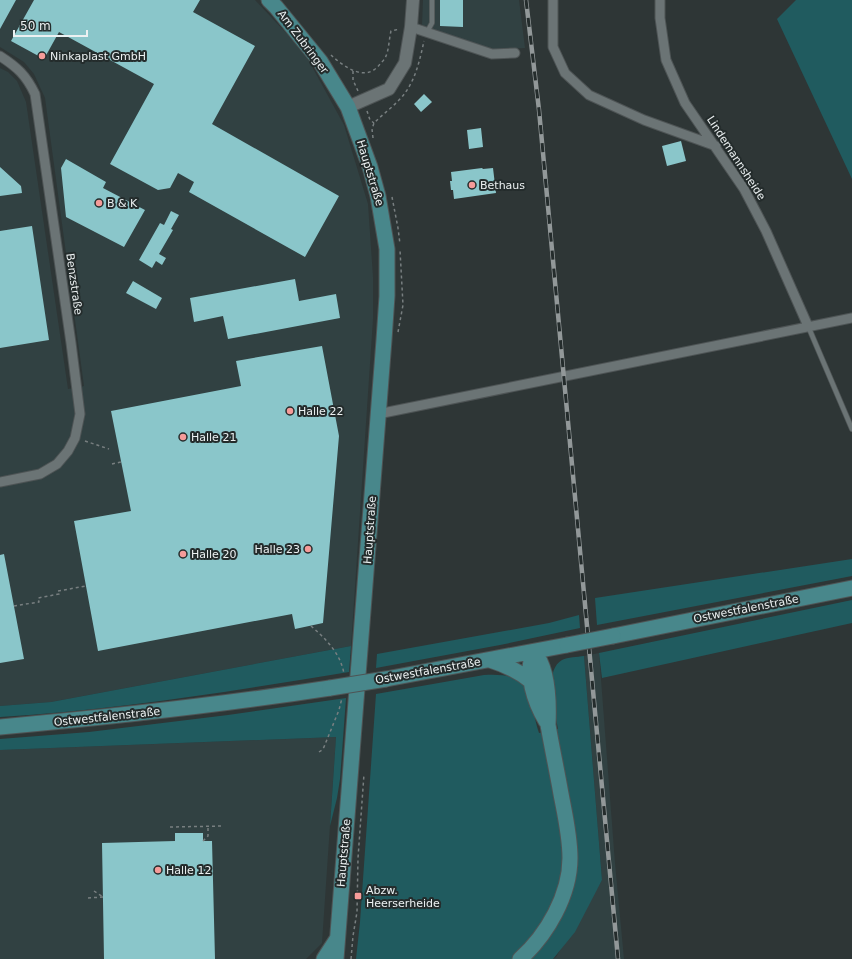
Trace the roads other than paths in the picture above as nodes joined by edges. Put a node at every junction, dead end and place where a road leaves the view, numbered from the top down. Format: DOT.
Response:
graph roads {
  1 [pos="269,0"];
  2 [pos="413,0"];
  3 [pos="432,0"];
  4 [pos="552,0"];
  5 [pos="660,0"];
  6 [pos="411,27"];
  7 [pos="427,32"];
  8 [pos="515,53"];
  9 [pos="0,56"];
  10 [pos="348,107"];
  11 [pos="716,146"];
  12 [pos="852,318"];
  13 [pos="808,326"];
  14 [pos="378,414"];
  15 [pos="852,429"];
  16 [pos="0,482"];
  17 [pos="852,588"];
  18 [pos="567,645"];
  19 [pos="534,652"];
  20 [pos="490,660"];
  21 [pos="538,680"];
  22 [pos="0,727"];
  23 [pos="337,939"];
  24 [pos="324,959"];
  25 [pos="336,959"];
  26 [pos="520,959"];
  1 -- 10 [label="main road, Am Zubringer"];
  2 -- 6 [label="street"];
  3 -- 7 [label="lane"];
  4 -- 11 [label="street"];
  5 -- 11 [label="street, Lindemannsheide"];
  6 -- 7 [label="street"];
  6 -- 10 [label="street"];
  7 -- 8 [label="street"];
  9 -- 16 [label="street, Benzstraße"];
  10 -- 14 [label="main road, Hauptstraße"];
  11 -- 13 [label="street, Lindemannsheide"];
  12 -- 13 [label="street"];
  13 -- 14 [label="street"];
  13 -- 15 [label="lane"];
  14 -- 23 [label="main road, Hauptstraße"];
  17 -- 18 [label="main road, Ostwestfalenstraße, bridge"];
  18 -- 19 [label="main road, Ostwestfalenstraße"];
  18 -- 21 [label="main road"];
  19 -- 20 [label="main road, Ostwestfalenstraße"];
  19 -- 21 [label="main road"];
  20 -- 21 [label="main road"];
  20 -- 22 [label="main road, Ostwestfalenstraße, bridge"];
  21 -- 26 [label="main road"];
  23 -- 24 [label="main road"];
  23 -- 25 [label="main road, Hauptstraße"];
}
